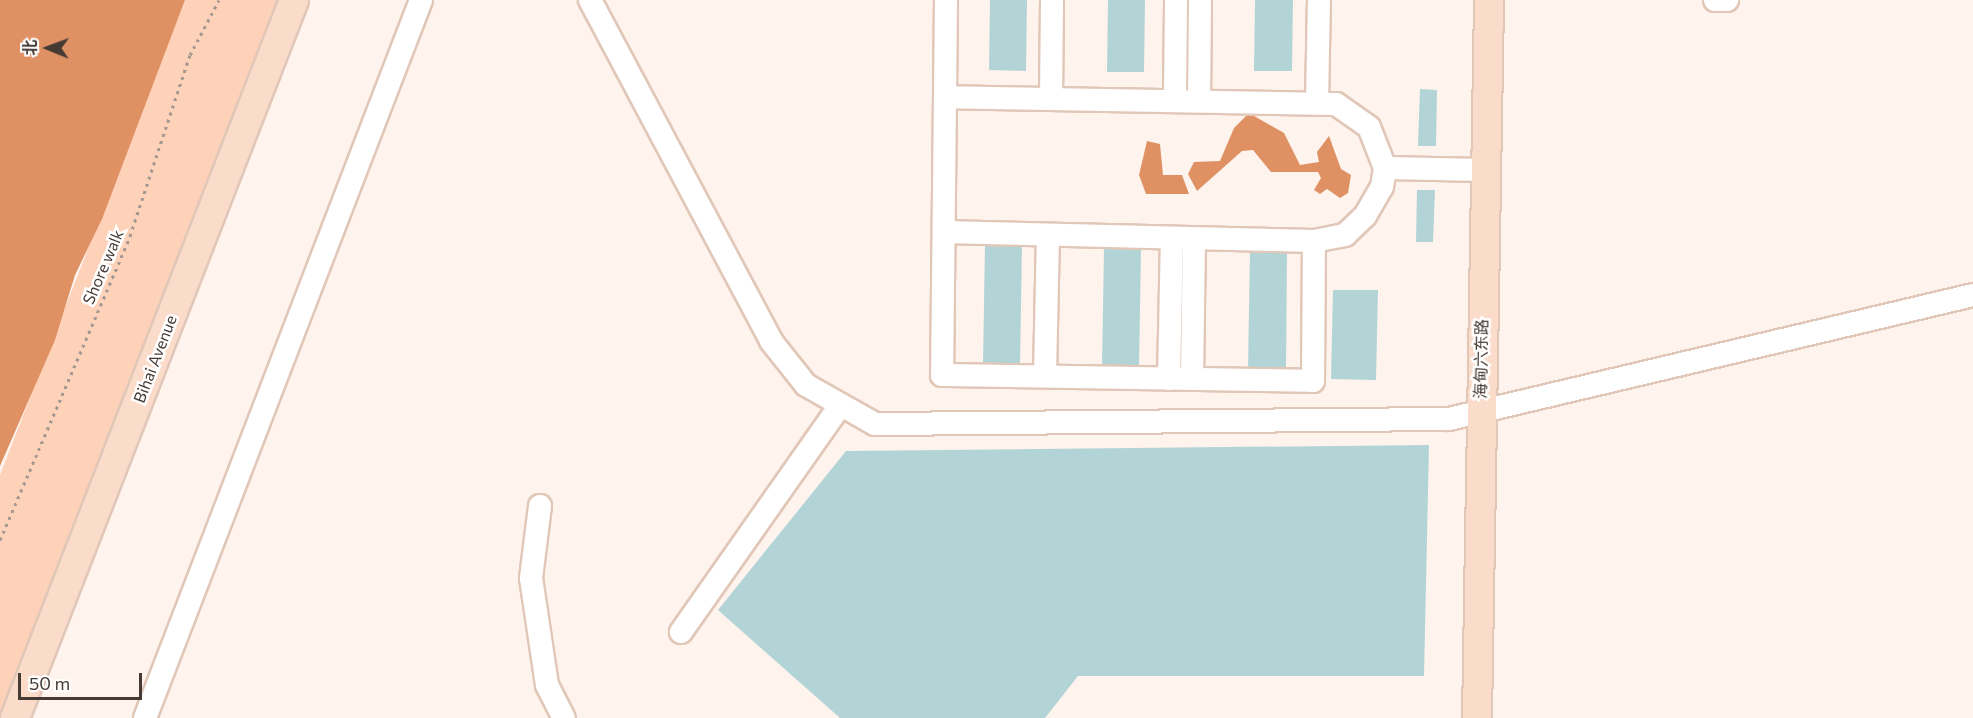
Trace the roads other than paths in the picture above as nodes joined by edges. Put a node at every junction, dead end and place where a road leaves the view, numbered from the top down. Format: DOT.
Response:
graph roads {
  1 [pos="285,0"];
  2 [pos="294,0"];
  3 [pos="421,0"];
  4 [pos="590,0"];
  5 [pos="946,0"];
  6 [pos="1052,0"];
  7 [pos="1176,0"];
  8 [pos="1200,0"];
  9 [pos="1319,0"];
  10 [pos="1470,0"];
  11 [pos="1489,0"];
  12 [pos="1715,0"];
  13 [pos="1727,0"];
  14 [pos="946,97"];
  15 [pos="1051,98"];
  16 [pos="1175,99"];
  17 [pos="1199,99"];
  18 [pos="1317,103"];
  19 [pos="1385,168"];
  20 [pos="1476,170"];
  21 [pos="944,232"];
  22 [pos="1048,235"];
  23 [pos="1172,238"];
  24 [pos="1194,239"];
  25 [pos="1314,241"];
  26 [pos="1973,295"];
  27 [pos="1045,376"];
  28 [pos="1169,379"];
  29 [pos="1192,379"];
  30 [pos="840,406"];
  31 [pos="1472,416"];
  32 [pos="540,506"];
  33 [pos="681,632"];
  34 [pos="6,718"];
  35 [pos="15,718"];
  36 [pos="146,718"];
  37 [pos="564,718"];
  38 [pos="1458,718"];
  39 [pos="1477,718"];
  1 -- 34 [label="main road, Bihai Avenue"];
  2 -- 35 [label="main road, Bihai Avenue"];
  3 -- 36 [label="street"];
  4 -- 30 [label="street"];
  5 -- 14 [label="street"];
  6 -- 15 [label="street"];
  7 -- 16 [label="street"];
  8 -- 17 [label="street"];
  9 -- 18 [label="street"];
  10 -- 20 [label="main road, 海甸六东路"];
  11 -- 20 [label="main road, 海甸六东路"];
  12 -- 13 [label="street"];
  14 -- 15 [label="street"];
  14 -- 21 [label="street"];
  15 -- 16 [label="street"];
  16 -- 17 [label="street"];
  17 -- 18 [label="street"];
  18 -- 19 [label="street"];
  19 -- 20 [label="street"];
  19 -- 25 [label="street"];
  20 -- 31 [label="main road, 海甸六东路"];
  21 -- 22 [label="street"];
  21 -- 27 [label="street"];
  22 -- 23 [label="street"];
  22 -- 27 [label="street"];
  23 -- 24 [label="street"];
  23 -- 28 [label="street"];
  24 -- 25 [label="street"];
  24 -- 29 [label="street"];
  25 -- 29 [label="street"];
  26 -- 31 [label="street"];
  27 -- 28 [label="street"];
  28 -- 29 [label="street"];
  30 -- 31 [label="street"];
  30 -- 33 [label="street"];
  31 -- 38 [label="main road, 海甸六东路"];
  31 -- 39 [label="main road, 海甸六东路"];
  32 -- 37 [label="street"];
}
